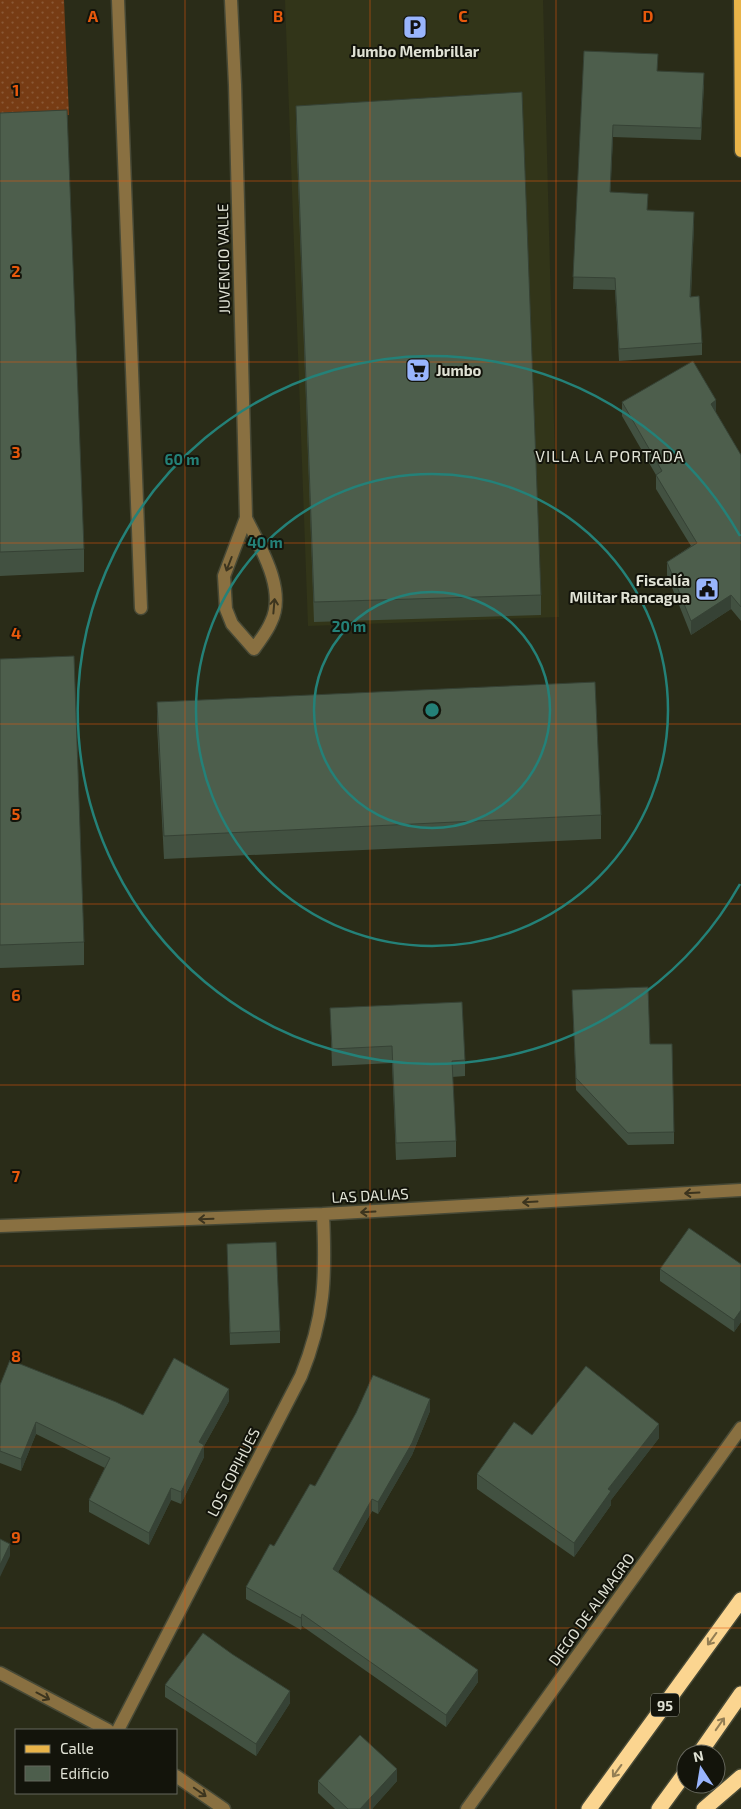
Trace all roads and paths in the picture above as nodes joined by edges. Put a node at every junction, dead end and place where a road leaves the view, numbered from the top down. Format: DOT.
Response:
graph roads {
  1 [pos="118,0"];
  2 [pos="231,0"];
  3 [pos="740,0"];
  4 [pos="741,151"];
  5 [pos="246,518"];
  6 [pos="142,608"];
  7 [pos="741,1190"];
  8 [pos="323,1214"];
  9 [pos="0,1226"];
  10 [pos="741,1428"];
  11 [pos="741,1600"];
  12 [pos="0,1673"];
  13 [pos="741,1694"];
  14 [pos="106,1729"];
  15 [pos="119,1729"];
  16 [pos="706,1744"];
  17 [pos="178,1777"];
  18 [pos="741,1777"];
  19 [pos="676,1786"];
  20 [pos="224,1809"];
  21 [pos="467,1809"];
  22 [pos="589,1809"];
  23 [pos="659,1809"];
  24 [pos="704,1809"];
  1 -- 6 [label="street"];
  2 -- 5 [label="street, JUVENCIO VALLE"];
  3 -- 4 [label="main road"];
  5 -- 5 [label="street, JUVENCIO VALLE, one-way"];
  7 -- 8 [label="street, LAS DALIAS, one-way"];
  8 -- 9 [label="street, LAS DALIAS, one-way"];
  8 -- 15 [label="street, LOS COPIHUES"];
  10 -- 21 [label="street, DIEGO DE ALMAGRO"];
  11 -- 22 [label="highway, 95, one-way"];
  12 -- 14 [label="street, one-way"];
  16 -- 13 [label="highway, one-way"];
  17 -- 20 [label="street, one-way"];
  18 -- 24 [label="highway"];
  19 -- 23 [label="highway"];
}
